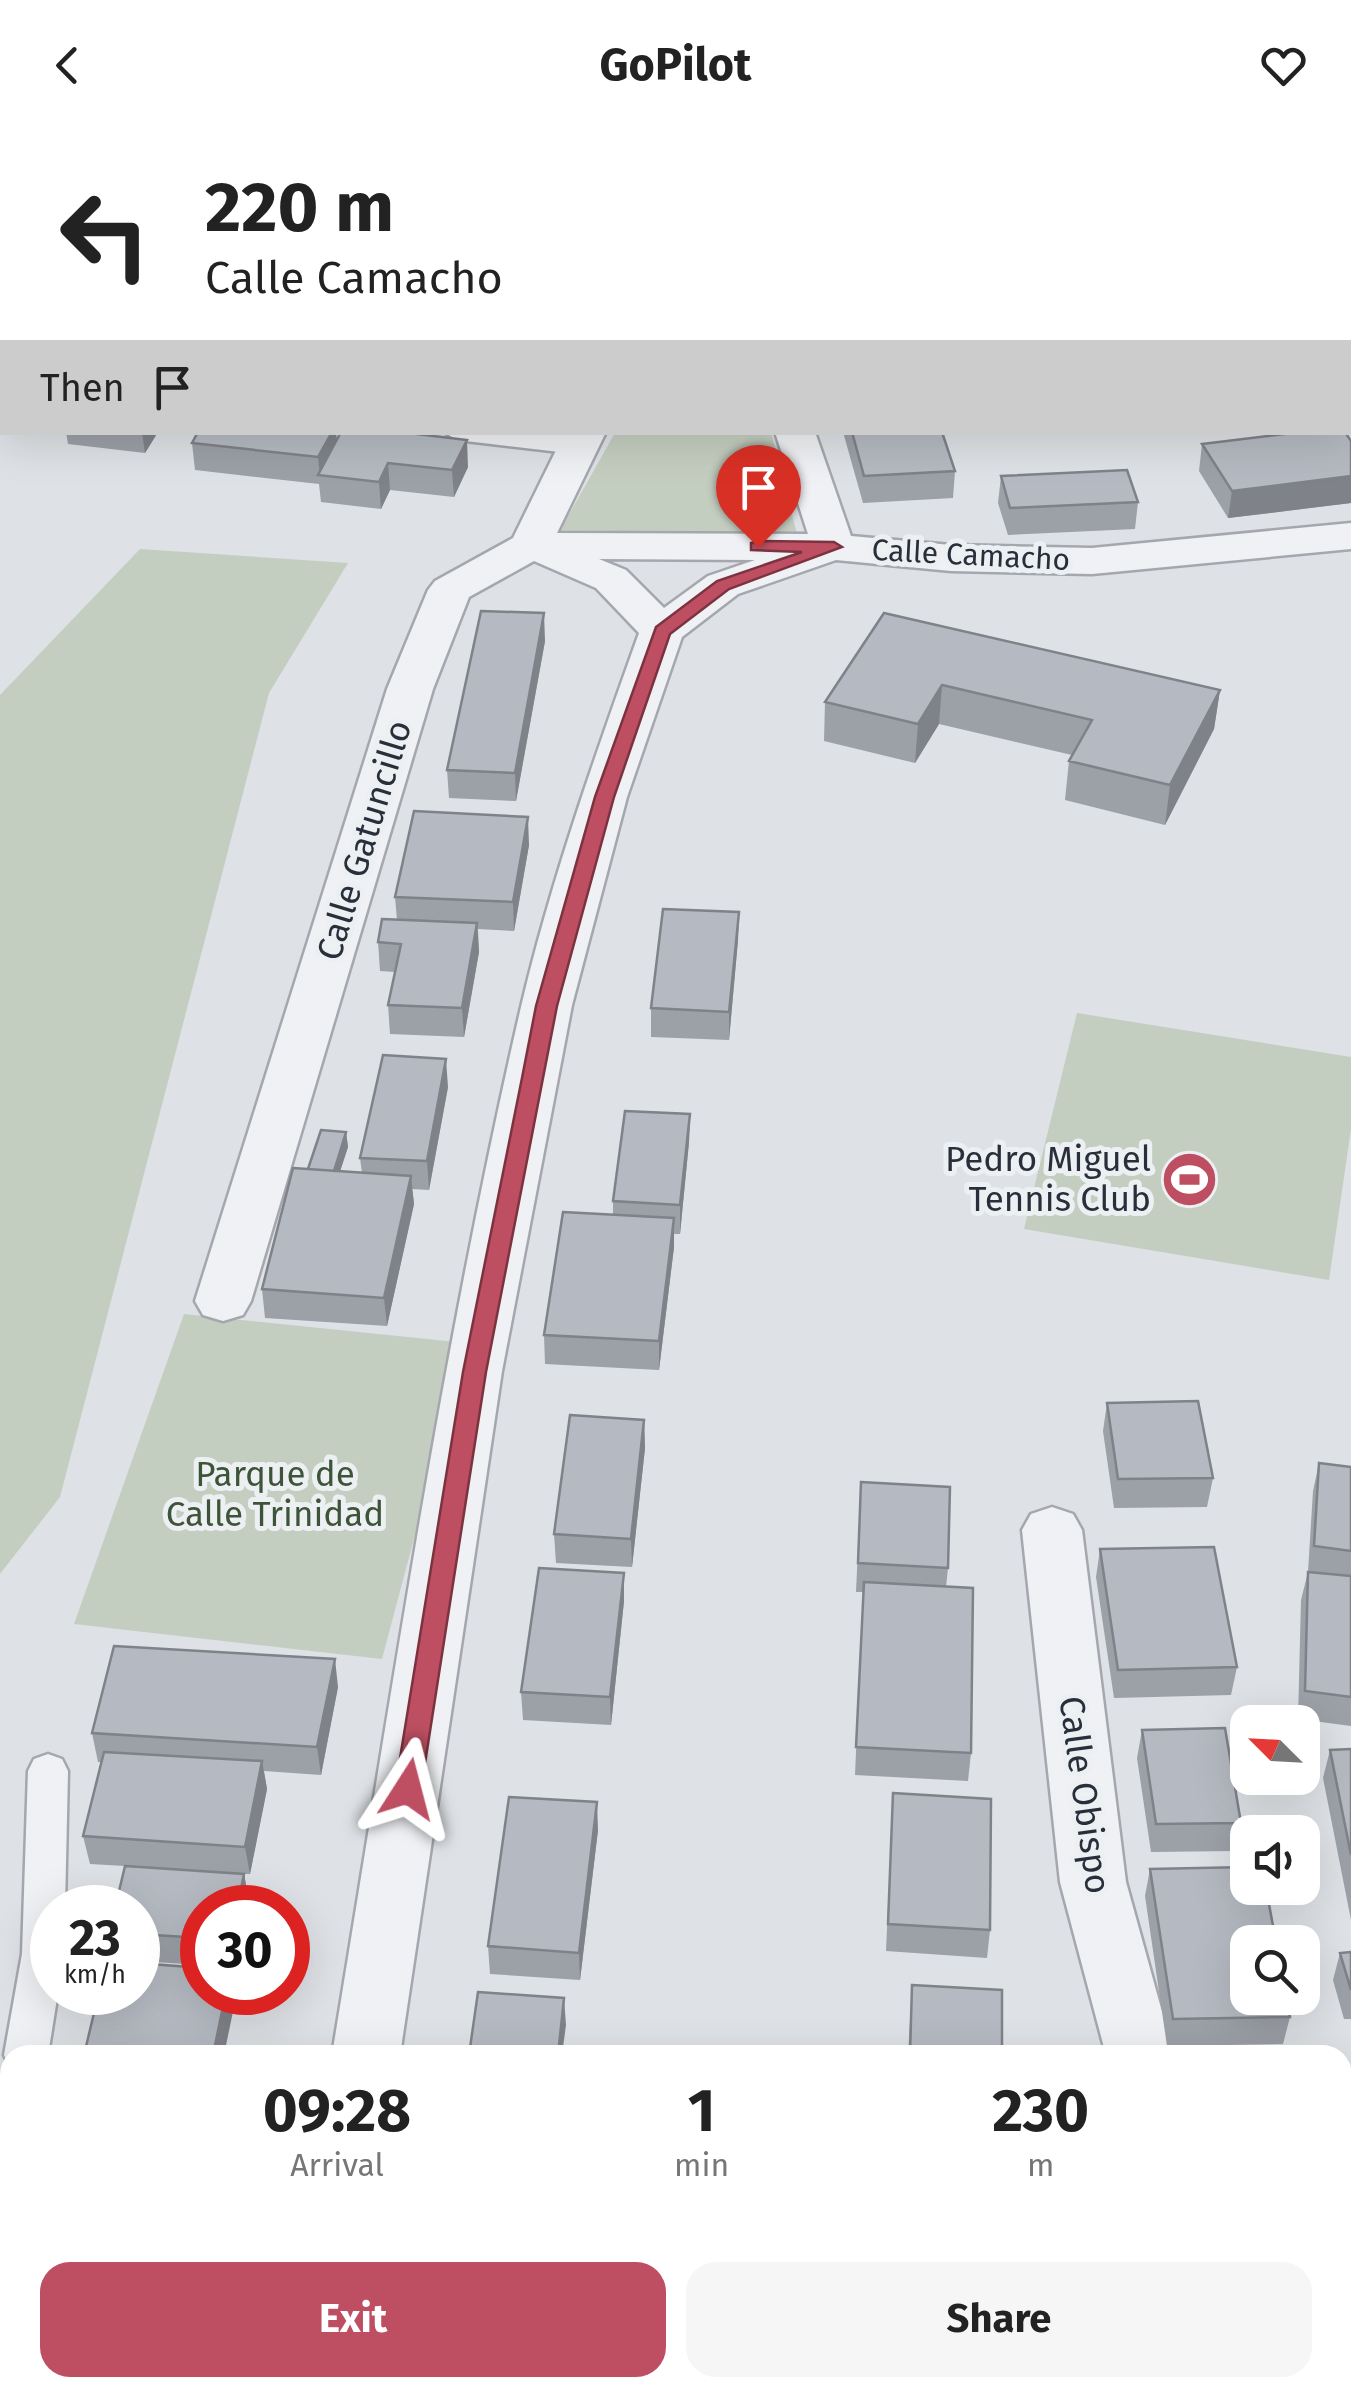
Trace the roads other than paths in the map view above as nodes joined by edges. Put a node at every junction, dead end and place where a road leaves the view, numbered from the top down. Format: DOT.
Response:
graph roads {
  1 [pos="511,435"];
  2 [pos="796,435"];
  3 [pos="582,439"];
  4 [pos="1351,536"];
  5 [pos="530,546"];
  6 [pos="834,547"];
  7 [pos="662,631"];
  8 [pos="223,1302"];
  9 [pos="1052,1530"];
  10 [pos="48,1770"];
  11 [pos="28,2045"];
  12 [pos="368,2045"];
  13 [pos="1137,2045"];
  1 -- 3 [label="lane"];
  2 -- 6 [label="street"];
  3 -- 5 [label="street"];
  4 -- 6 [label="street, Calle Camacho"];
  5 -- 6 [label="street, Calle Camacho"];
  5 -- 7 [label="street"];
  5 -- 8 [label="street, Calle Gatuncillo"];
  6 -- 7 [label="street"];
  7 -- 12 [label="street"];
  9 -- 13 [label="street, Calle Obispo"];
  10 -- 11 [label="lane"];
}
